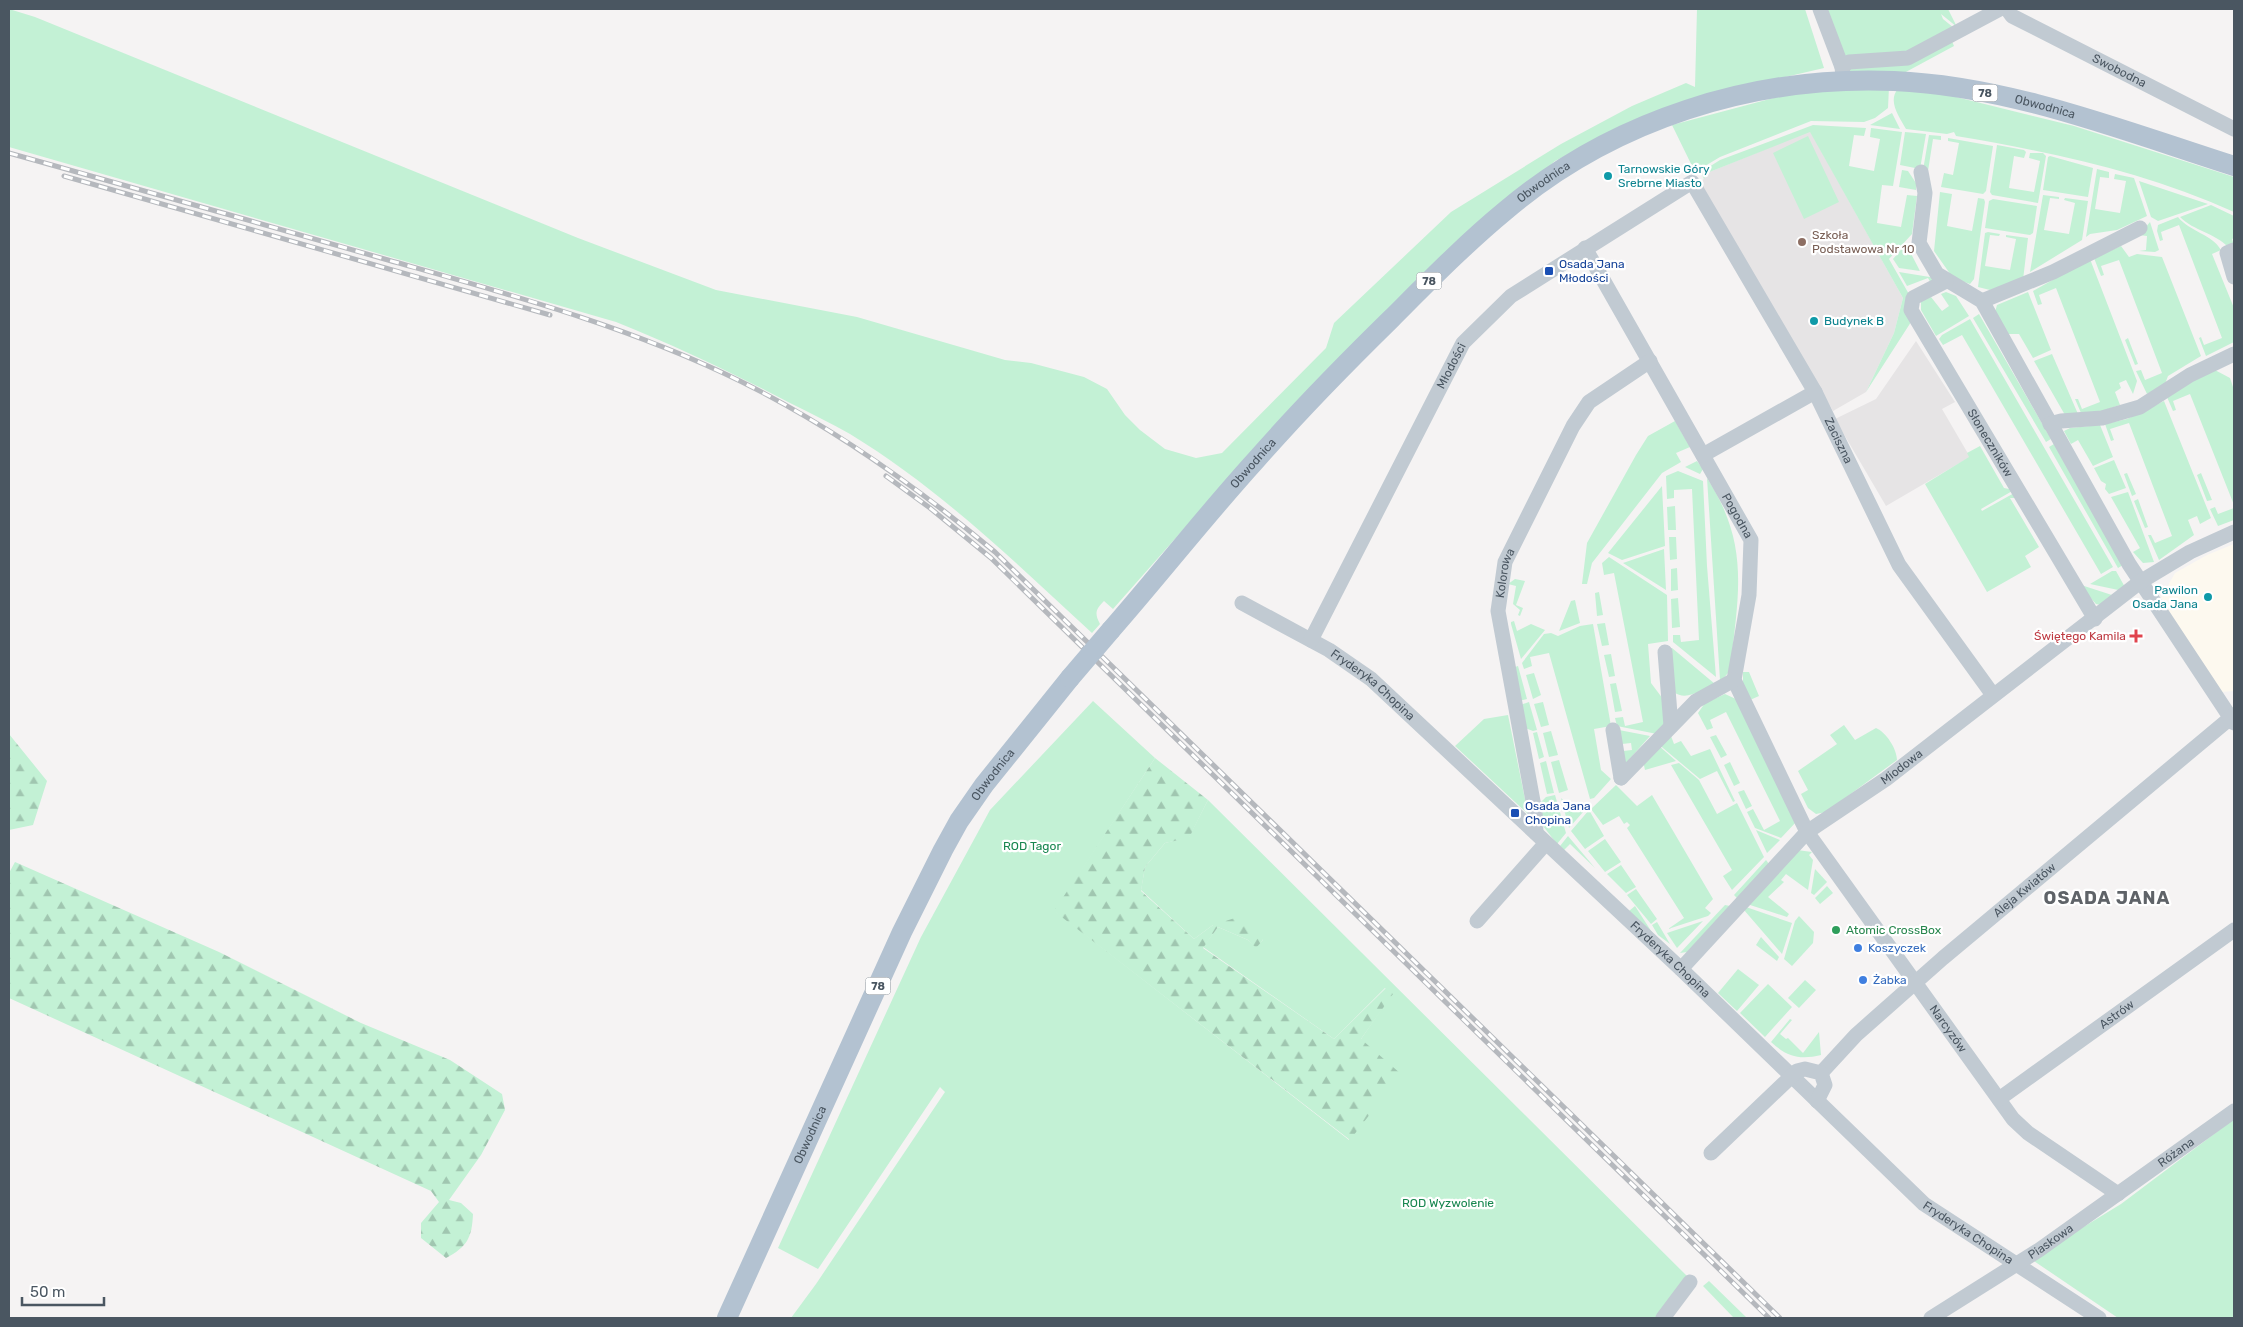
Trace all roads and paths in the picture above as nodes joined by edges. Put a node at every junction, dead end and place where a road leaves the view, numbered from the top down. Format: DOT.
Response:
graph roads {
  1 [pos="1820,9"];
  2 [pos="2000,9"];
  3 [pos="2007,9"];
  4 [pos="1842,74"];
  5 [pos="2123,129"];
  6 [pos="2234,129"];
  7 [pos="2234,153"];
  8 [pos="2234,166"];
  9 [pos="1921,172"];
  10 [pos="1692,182"];
  11 [pos="2140,228"];
  12 [pos="1585,248"];
  13 [pos="2234,250"];
  14 [pos="2234,277"];
  15 [pos="1946,281"];
  16 [pos="1982,301"];
  17 [pos="2234,354"];
  18 [pos="1650,362"];
  19 [pos="1814,392"];
  20 [pos="2050,424"];
  21 [pos="1703,455"];
  22 [pos="2234,532"];
  23 [pos="2140,582"];
  24 [pos="1242,603"];
  25 [pos="2095,619"];
  26 [pos="1310,640"];
  27 [pos="1665,652"];
  28 [pos="1734,680"];
  29 [pos="1993,696"];
  30 [pos="2233,718"];
  31 [pos="1671,726"];
  32 [pos="1613,730"];
  33 [pos="1807,832"];
  34 [pos="1541,838"];
  35 [pos="1477,921"];
  36 [pos="2234,930"];
  37 [pos="1681,969"];
  38 [pos="1916,982"];
  39 [pos="1821,1073"];
  40 [pos="1792,1076"];
  41 [pos="2000,1099"];
  42 [pos="1817,1101"];
  43 [pos="2234,1111"];
  44 [pos="1711,1152"];
  45 [pos="2118,1194"];
  46 [pos="2017,1264"];
  47 [pos="1690,1282"];
  48 [pos="727,1318"];
  49 [pos="1663,1318"];
  50 [pos="1931,1318"];
  51 [pos="2099,1318"];
  1 -- 4 [label="street"];
  2 -- 4 [label="street"];
  3 -- 6 [label="street, Swobodna"];
  4 -- 5 [label="main road, Obwodnica / 78"];
  4 -- 48 [label="main road, Obwodnica / 78, bridge"];
  5 -- 7 [label="main road, Obwodnica / 78"];
  5 -- 8 [label="main road, Obwodnica / 78"];
  9 -- 15 [label="street"];
  10 -- 12 [label="street, Młodości"];
  10 -- 19 [label="street, Zaciszna"];
  11 -- 16 [label="street"];
  12 -- 18 [label="street, Pogodna"];
  12 -- 26 [label="street, Młodości"];
  13 -- 14 [label="street"];
  15 -- 16 [label="street"];
  15 -- 25 [label="street, Słoneczników"];
  16 -- 20 [label="street"];
  17 -- 20 [label="street"];
  18 -- 21 [label="street, Pogodna"];
  18 -- 34 [label="street, Kolorowa"];
  19 -- 21 [label="street"];
  19 -- 29 [label="street, Zaciszna"];
  20 -- 23 [label="street"];
  21 -- 28 [label="street, Pogodna"];
  22 -- 23 [label="street"];
  23 -- 25 [label="street, Miodowa"];
  23 -- 30 [label="street"];
  24 -- 26 [label="street, Fryderyka Chopina"];
  25 -- 29 [label="street, Miodowa"];
  26 -- 34 [label="street, Fryderyka Chopina"];
  27 -- 31 [label="street"];
  28 -- 31 [label="street"];
  28 -- 33 [label="street"];
  29 -- 33 [label="street, Miodowa"];
  30 -- 38 [label="street, Aleja Kwiatów"];
  31 -- 32 [label="street"];
  33 -- 37 [label="street, Miodowa"];
  33 -- 38 [label="street, Narcyzów"];
  34 -- 35 [label="street"];
  34 -- 37 [label="street, Fryderyka Chopina"];
  36 -- 41 [label="street, Astrów"];
  37 -- 40 [label="street, Fryderyka Chopina"];
  38 -- 39 [label="street, Aleja Kwiatów"];
  38 -- 41 [label="street, Narcyzów"];
  39 -- 40 [label="street"];
  39 -- 42 [label="street"];
  40 -- 42 [label="street, Fryderyka Chopina"];
  40 -- 44 [label="street"];
  41 -- 45 [label="street, Narcyzów"];
  42 -- 46 [label="street, Fryderyka Chopina"];
  43 -- 45 [label="street, Różana"];
  45 -- 46 [label="street, Piaskowa"];
  46 -- 50 [label="street, Piaskowa"];
  46 -- 51 [label="street, Fryderyka Chopina"];
  47 -- 49 [label="street"];
}
